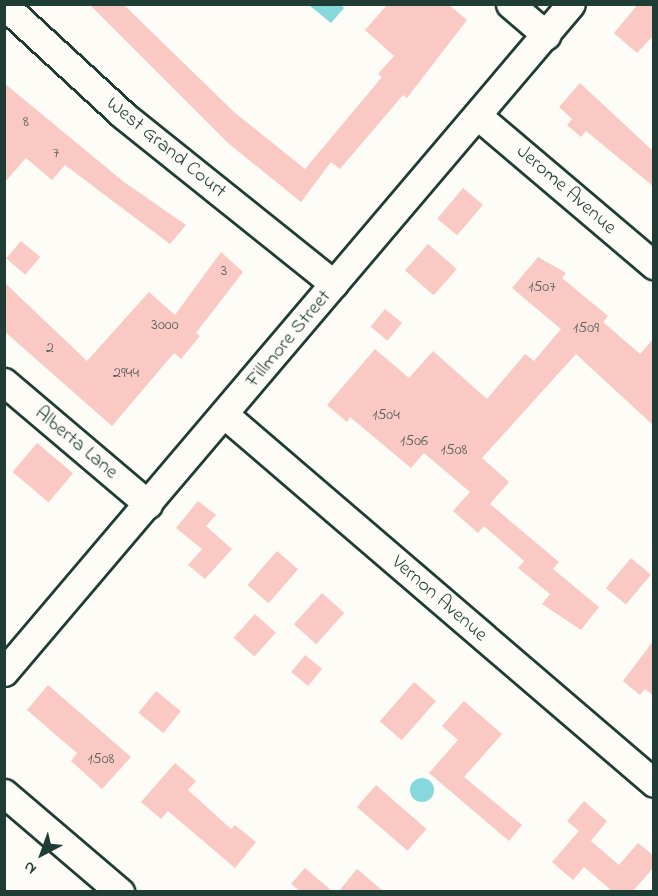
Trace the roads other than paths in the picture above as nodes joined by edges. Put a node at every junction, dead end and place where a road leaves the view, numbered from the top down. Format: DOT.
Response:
graph roads {
  1 [pos="510,4"];
  2 [pos="572,4"];
  3 [pos="4,5"];
  4 [pos="546,35"];
  5 [pos="478,116"];
  6 [pos="654,265"];
  7 [pos="334,284"];
  8 [pos="4,382"];
  9 [pos="225,415"];
  10 [pos="148,504"];
  11 [pos="4,672"];
  12 [pos="654,783"];
  13 [pos="4,793"];
  14 [pos="120,891"];
  1 -- 4 [label="street"];
  2 -- 4 [label="street, Fillmore Street"];
  3 -- 7 [label="street, West Grand Court"];
  4 -- 5 [label="street, Fillmore Street"];
  5 -- 6 [label="street, Jerome Avenue"];
  5 -- 7 [label="street, Fillmore Street"];
  7 -- 9 [label="street, Fillmore Street"];
  8 -- 10 [label="street, Alberta Lane"];
  9 -- 10 [label="street, Fillmore Street"];
  9 -- 12 [label="street, Vernon Avenue"];
  10 -- 11 [label="street, Fillmore Street"];
  13 -- 14 [label="street"];
}
